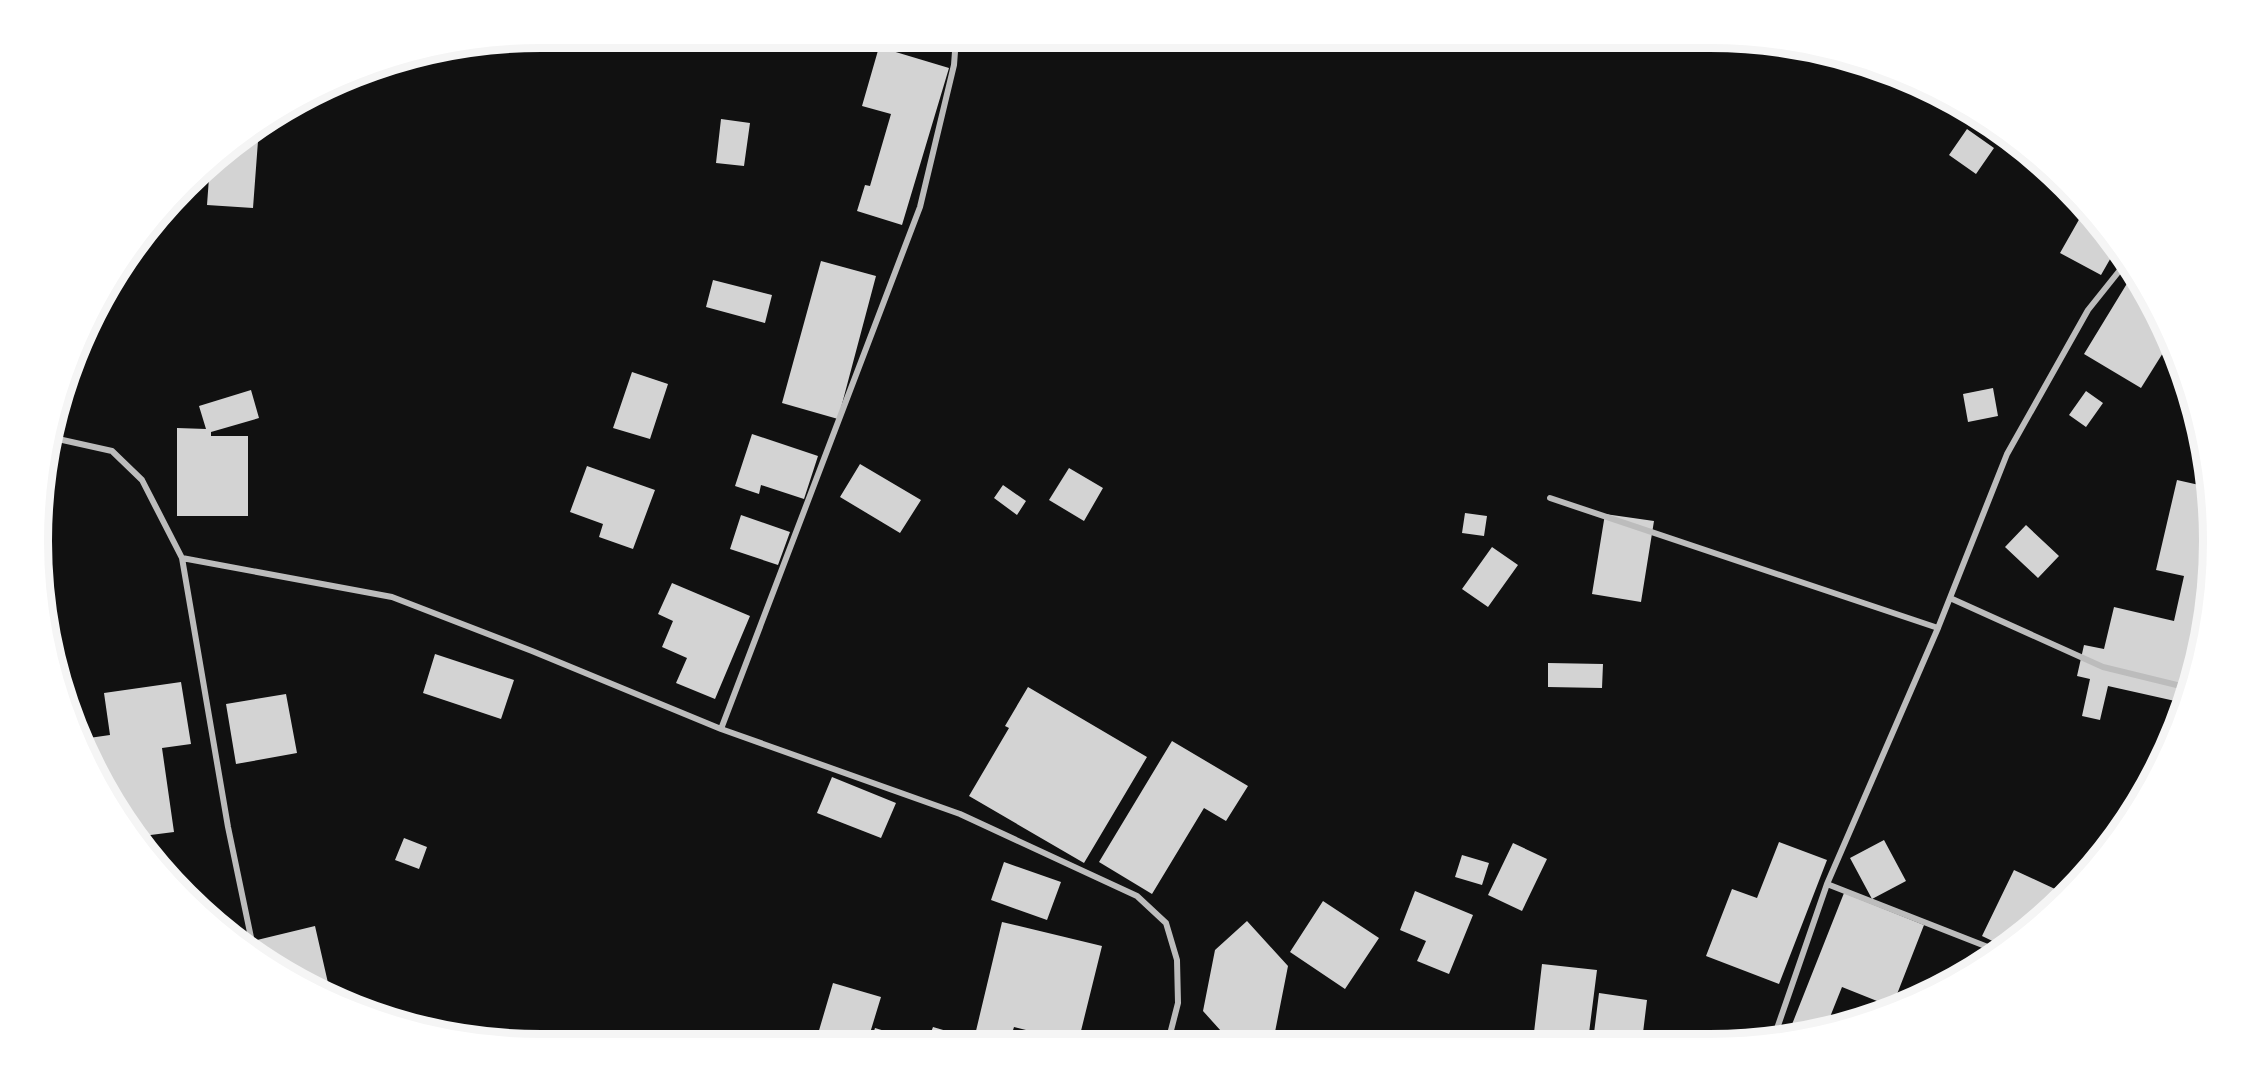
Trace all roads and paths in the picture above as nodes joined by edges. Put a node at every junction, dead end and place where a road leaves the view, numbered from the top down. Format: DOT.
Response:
graph roads {
  1 [pos="955,48"];
  2 [pos="2121,269"];
  3 [pos="58,439"];
  4 [pos="1550,498"];
  5 [pos="182,558"];
  6 [pos="1950,598"];
  7 [pos="1938,628"];
  8 [pos="2181,686"];
  9 [pos="721,729"];
  10 [pos="1827,884"];
  11 [pos="251,940"];
  12 [pos="1989,947"];
  13 [pos="1777,1030"];
  14 [pos="1170,1034"];
  1 -- 9 [label="street"];
  2 -- 6 [label="street"];
  3 -- 5 [label="street"];
  4 -- 7 [label="street"];
  5 -- 9 [label="street"];
  5 -- 11 [label="street"];
  6 -- 7 [label="street"];
  6 -- 8 [label="street"];
  7 -- 10 [label="street"];
  9 -- 14 [label="street"];
  10 -- 12 [label="street"];
  10 -- 13 [label="street"];
}
